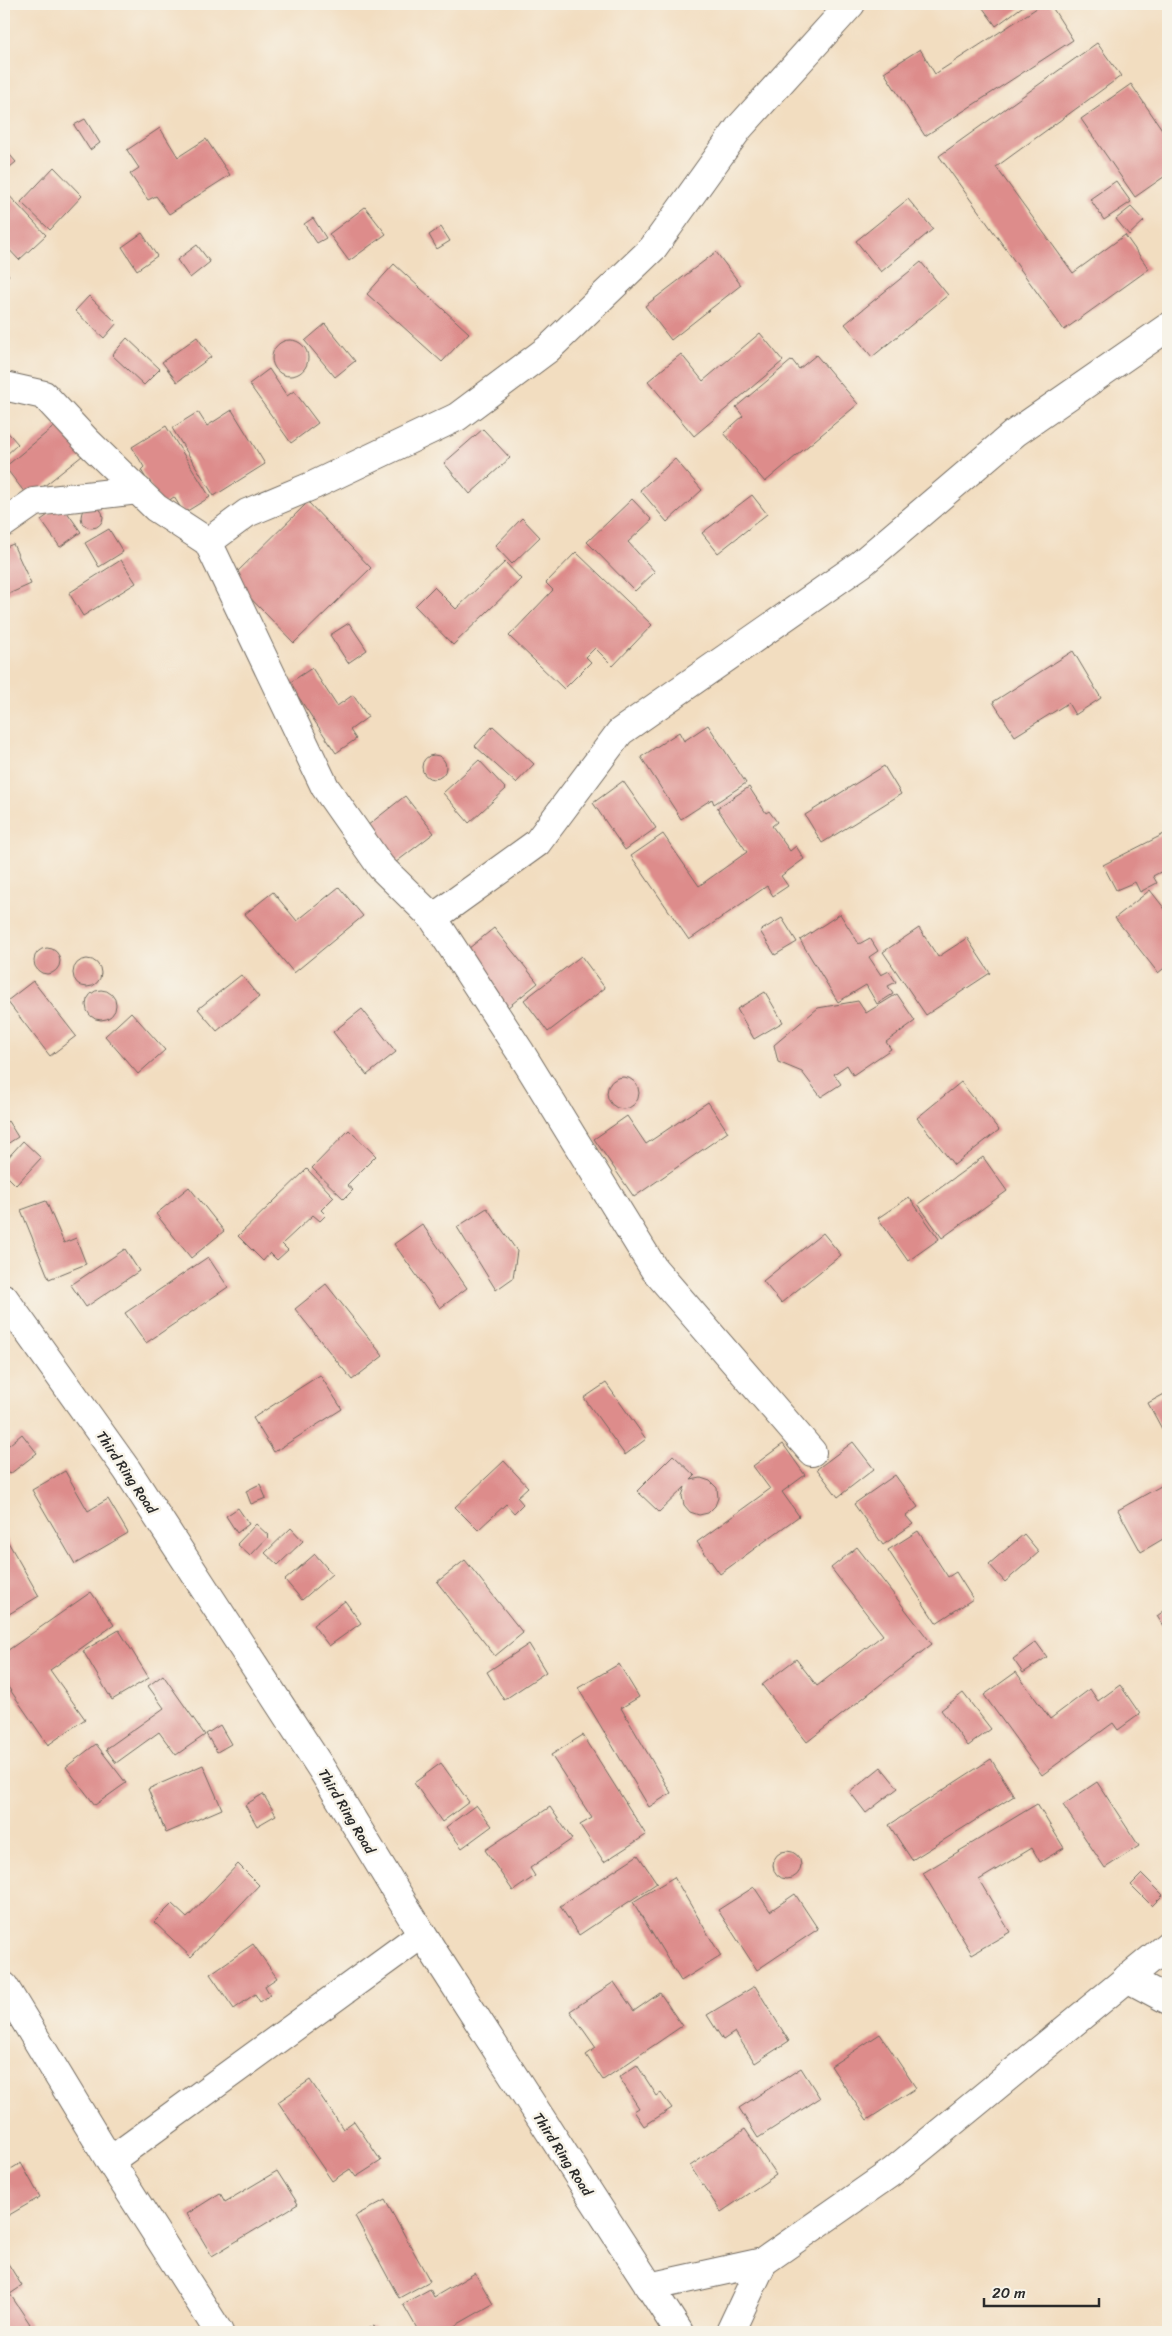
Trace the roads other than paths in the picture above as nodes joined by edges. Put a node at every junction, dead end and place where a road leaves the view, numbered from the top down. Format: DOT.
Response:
graph roads {
  1 [pos="851,4"];
  2 [pos="1168,327"];
  3 [pos="4,386"];
  4 [pos="138,490"];
  5 [pos="4,523"];
  6 [pos="208,542"];
  7 [pos="433,918"];
  8 [pos="4,1298"];
  9 [pos="812,1452"];
  10 [pos="422,1934"];
  11 [pos="1168,1945"];
  12 [pos="1128,1978"];
  13 [pos="4,1986"];
  14 [pos="1168,2000"];
  15 [pos="110,2161"];
  16 [pos="763,2262"];
  17 [pos="649,2287"];
  18 [pos="219,2332"];
  19 [pos="679,2332"];
  20 [pos="730,2332"];
  1 -- 6 [label="street"];
  2 -- 7 [label="street"];
  3 -- 4 [label="street"];
  4 -- 5 [label="street"];
  4 -- 6 [label="street"];
  6 -- 7 [label="street"];
  7 -- 9 [label="street"];
  8 -- 10 [label="street, Third Ring Road"];
  10 -- 15 [label="street"];
  10 -- 17 [label="street, Third Ring Road"];
  11 -- 12 [label="street"];
  12 -- 14 [label="street"];
  12 -- 16 [label="street"];
  13 -- 15 [label="street"];
  15 -- 18 [label="street"];
  16 -- 17 [label="street"];
  16 -- 20 [label="street"];
  17 -- 19 [label="street, Third Ring Road"];
}
